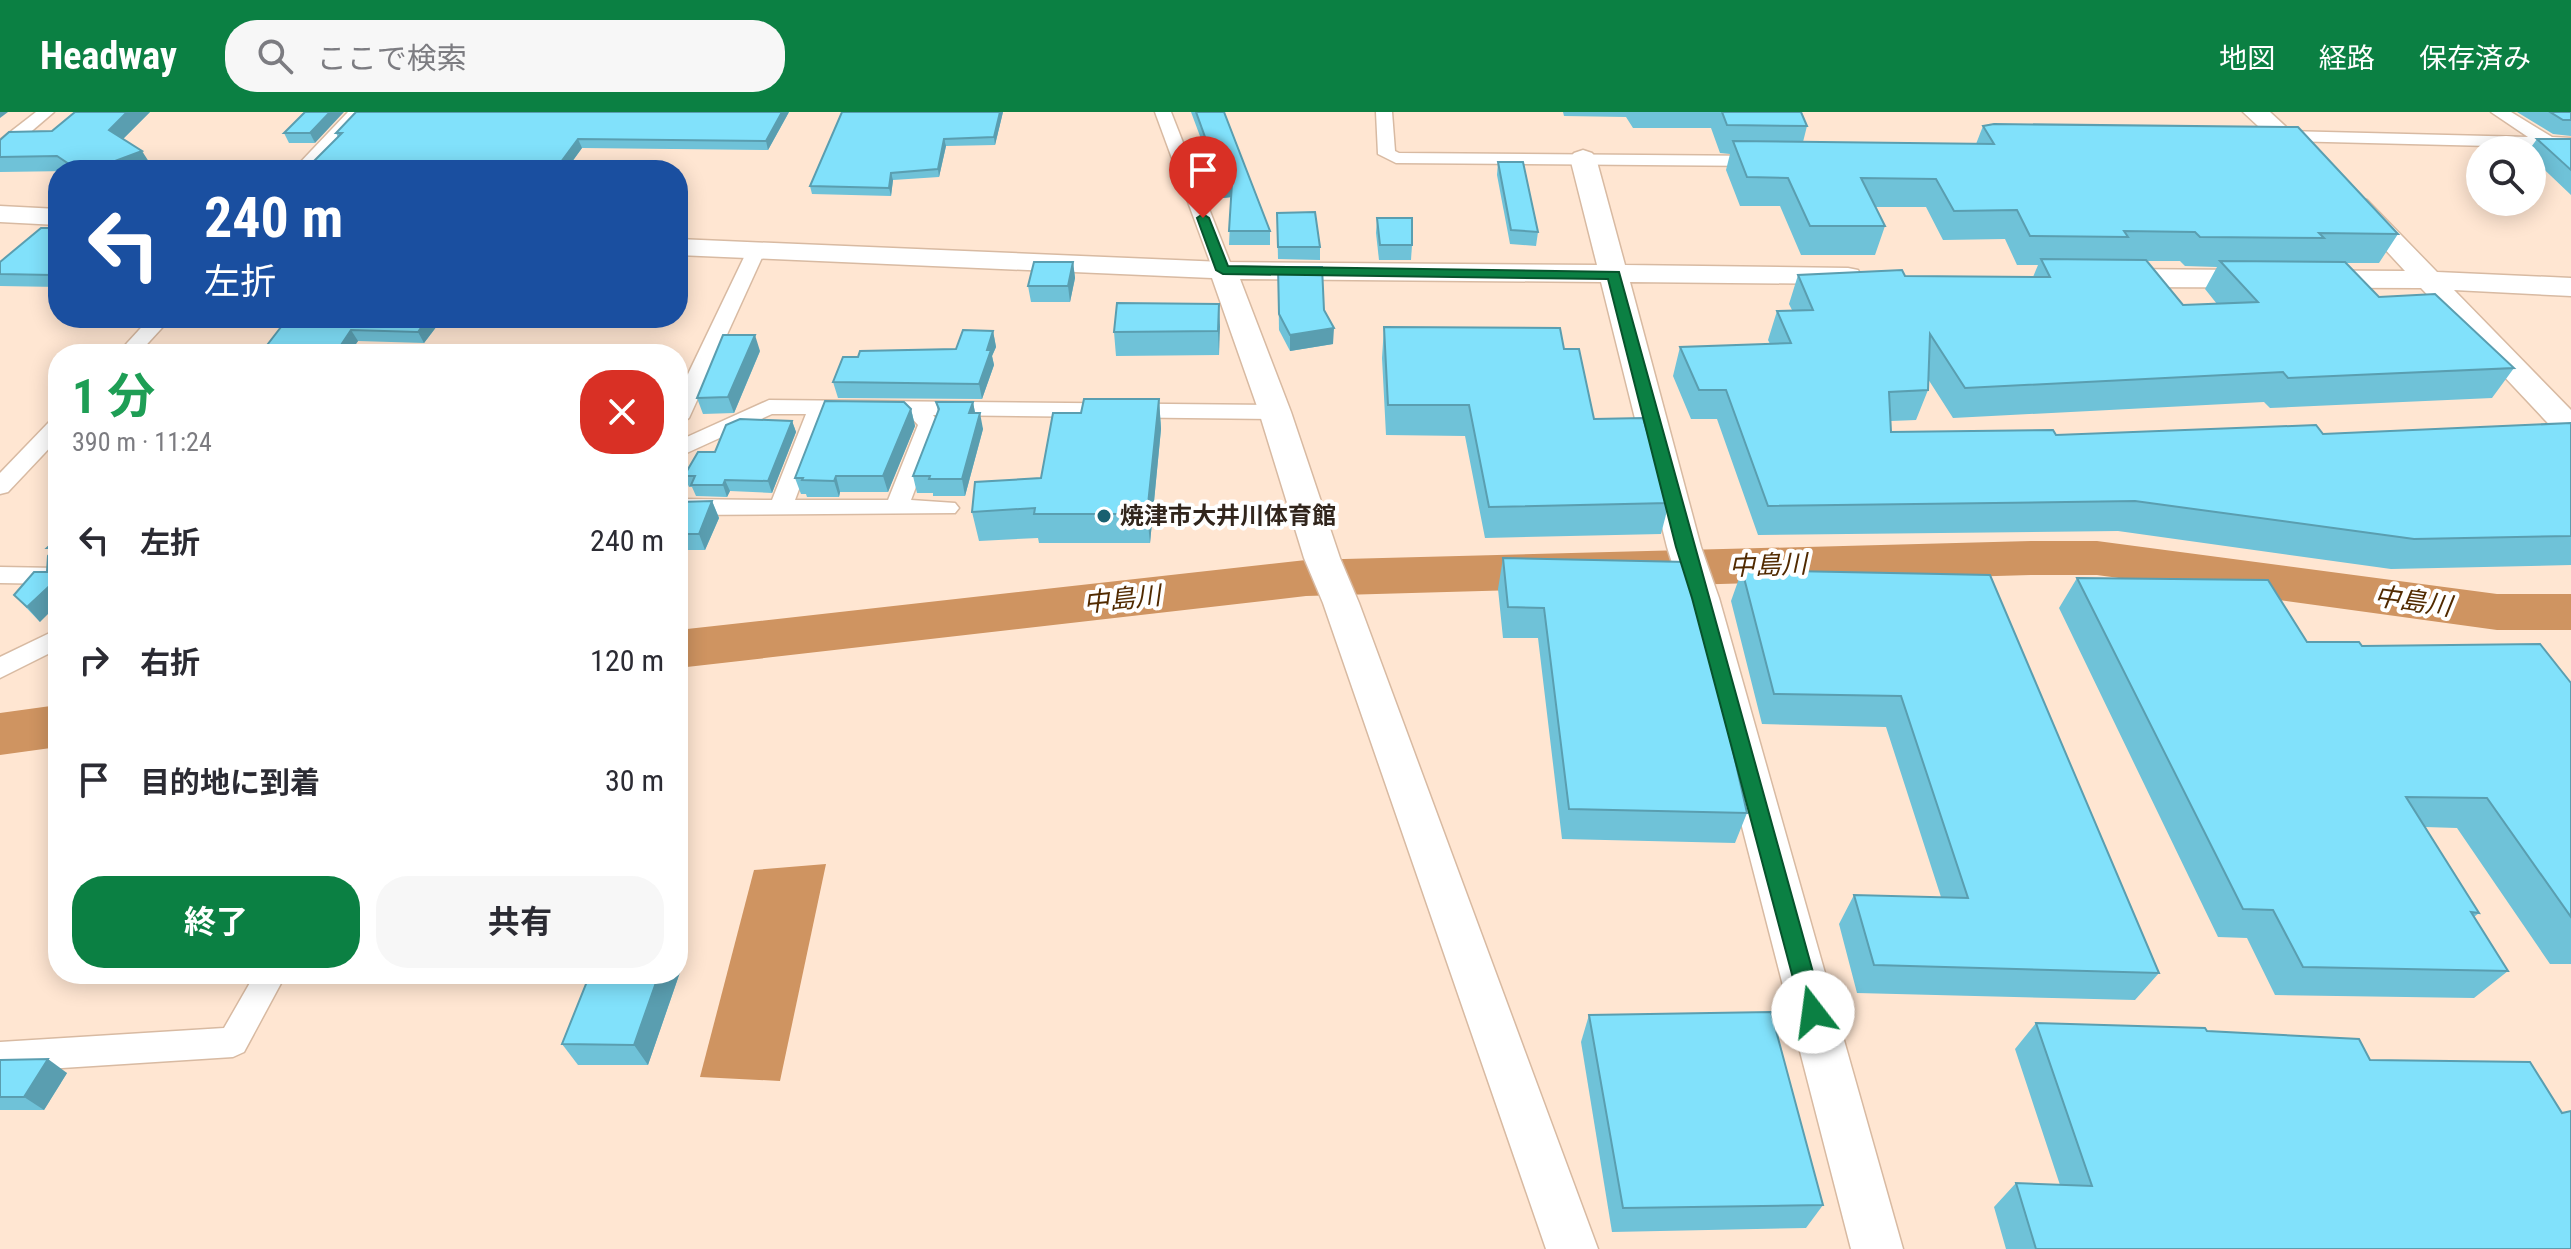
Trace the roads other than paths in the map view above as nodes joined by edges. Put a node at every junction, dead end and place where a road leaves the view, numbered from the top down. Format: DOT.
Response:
graph roads {
  1 [pos="46,112"];
  2 [pos="357,112"];
  3 [pos="1163,112"];
  4 [pos="1384,112"];
  5 [pos="2255,112"];
  6 [pos="2499,112"];
  7 [pos="2548,142"];
  8 [pos="2571,143"];
  9 [pos="2282,144"];
  10 [pos="0,149"];
  11 [pos="1583,158"];
  12 [pos="311,160"];
  13 [pos="1789,162"];
  14 [pos="0,214"];
  15 [pos="48,216"];
  16 [pos="688,248"];
  17 [pos="756,251"];
  18 [pos="1223,270"];
  19 [pos="1614,275"];
  20 [pos="1869,276"];
  21 [pos="2076,278"];
  22 [pos="2427,280"];
  23 [pos="2571,287"];
  24 [pos="152,328"];
  25 [pos="136,344"];
  26 [pos="688,397"];
  27 [pos="819,407"];
  28 [pos="915,408"];
  29 [pos="1275,412"];
  30 [pos="2571,429"];
  31 [pos="48,437"];
  32 [pos="688,445"];
  33 [pos="0,487"];
  34 [pos="688,507"];
  35 [pos="781,507"];
  36 [pos="897,507"];
  37 [pos="947,508"];
  38 [pos="0,575"];
  39 [pos="48,576"];
  40 [pos="48,643"];
  41 [pos="0,668"];
  42 [pos="265,984"];
  43 [pos="0,1057"];
  44 [pos="1572,1249"];
  45 [pos="1877,1249"];
  1 -- 10 [label="street"];
  2 -- 12 [label="street"];
  3 -- 18 [label="street"];
  4 -- 11 [label="street"];
  5 -- 9 [label="street"];
  6 -- 7 [label="street"];
  7 -- 8 [label="street"];
  7 -- 9 [label="street"];
  9 -- 22 [label="street"];
  11 -- 13 [label="street"];
  11 -- 19 [label="street"];
  14 -- 15 [label="street"];
  16 -- 17 [label="street"];
  17 -- 18 [label="street"];
  17 -- 26 [label="street"];
  18 -- 19 [label="street"];
  18 -- 29 [label="street"];
  19 -- 20 [label="street"];
  19 -- 45 [label="street"];
  21 -- 22 [label="street"];
  22 -- 23 [label="street"];
  22 -- 30 [label="street"];
  24 -- 25 [label="street"];
  27 -- 28 [label="street"];
  27 -- 32 [label="street"];
  27 -- 35 [label="street"];
  28 -- 29 [label="street"];
  28 -- 36 [label="street"];
  29 -- 44 [label="street"];
  31 -- 33 [label="street"];
  34 -- 35 [label="street"];
  35 -- 36 [label="street"];
  36 -- 37 [label="street"];
  38 -- 39 [label="street"];
  40 -- 41 [label="street"];
  42 -- 43 [label="street"];
}
